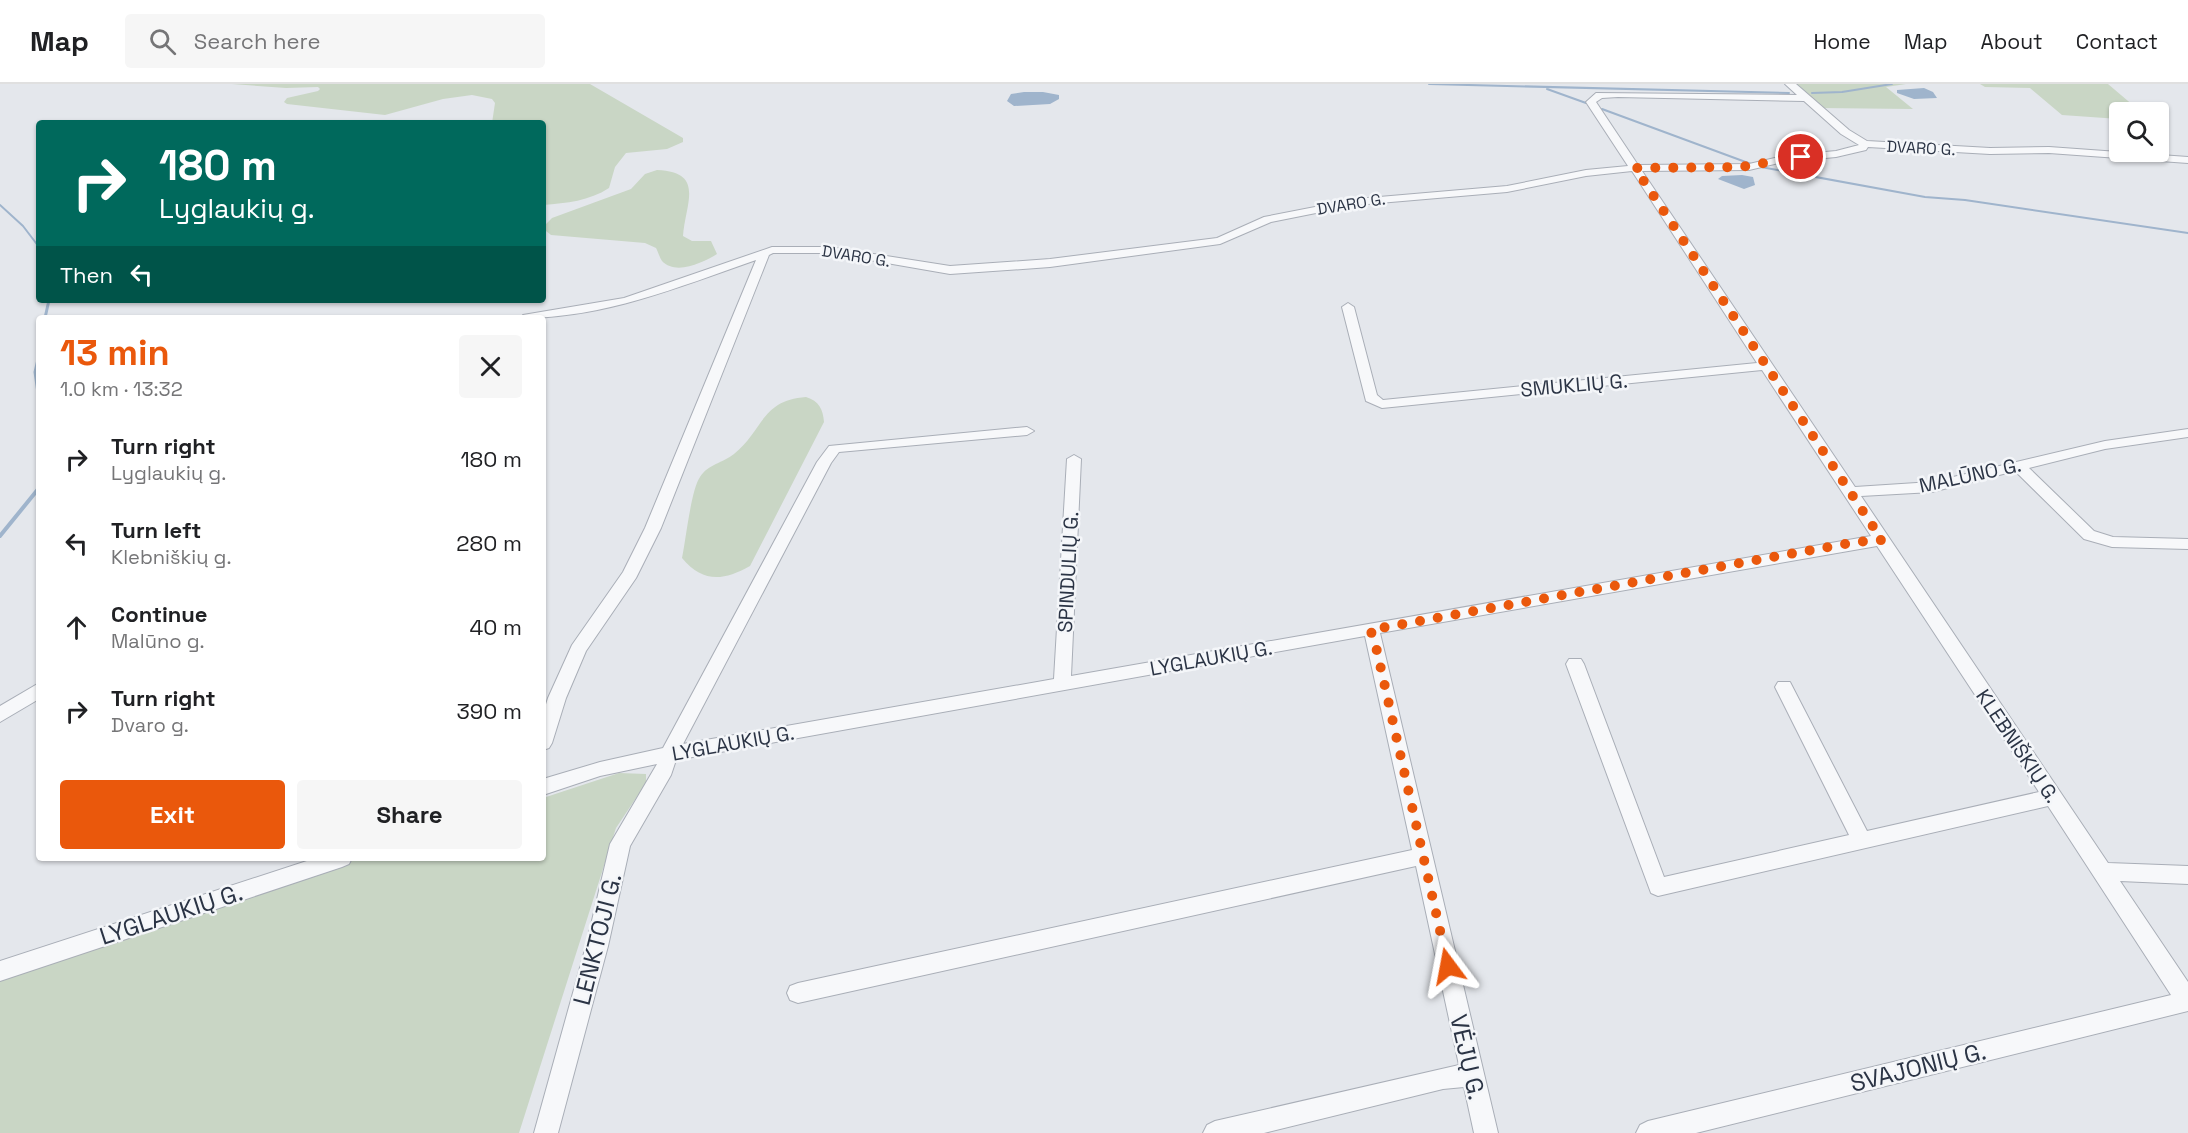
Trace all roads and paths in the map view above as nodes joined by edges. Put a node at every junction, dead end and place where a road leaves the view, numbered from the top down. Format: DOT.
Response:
graph roads {
  1 [pos="1790,84"];
  2 [pos="1805,98"];
  3 [pos="1865,144"];
  4 [pos="2188,159"];
  5 [pos="1635,168"];
  6 [pos="764,254"];
  7 [pos="1348,307"];
  8 [pos="546,315"];
  9 [pos="1766,366"];
  10 [pos="1027,431"];
  11 [pos="2188,433"];
  12 [pos="1074,459"];
  13 [pos="2017,465"];
  14 [pos="1848,492"];
  15 [pos="1882,540"];
  16 [pos="2188,544"];
  17 [pos="1370,630"];
  18 [pos="1575,664"];
  19 [pos="1065,685"];
  20 [pos="1784,687"];
  21 [pos="36,692"];
  22 [pos="0,715"];
  23 [pos="546,733"];
  24 [pos="669,754"];
  25 [pos="546,786"];
  26 [pos="2053,797"];
  27 [pos="1861,839"];
  28 [pos="1423,856"];
  29 [pos="333,861"];
  30 [pos="2101,871"];
  31 [pos="2188,874"];
  32 [pos="0,971"];
  33 [pos="798,993"];
  34 [pos="2188,1001"];
  35 [pos="1472,1075"];
  36 [pos="546,1133"];
  37 [pos="1215,1133"];
  38 [pos="1486,1133"];
  39 [pos="1648,1133"];
  1 -- 2 [label="street"];
  2 -- 3 [label="street"];
  2 -- 5 [label="street"];
  3 -- 4 [label="street, DVARO G."];
  3 -- 5 [label="street, DVARO G."];
  5 -- 6 [label="street, DVARO G."];
  5 -- 9 [label="street"];
  6 -- 8 [label="street, DVARO G."];
  6 -- 23 [label="street"];
  7 -- 9 [label="street, SMUKLIŲ G."];
  9 -- 14 [label="street"];
  10 -- 24 [label="street, LENKTOJI G."];
  11 -- 13 [label="street, MALŪNO G."];
  12 -- 19 [label="street, SPINDULIŲ G."];
  13 -- 14 [label="street, MALŪNO G."];
  13 -- 16 [label="street"];
  14 -- 15 [label="street, KLEBNIŠKIŲ G."];
  15 -- 17 [label="street, LYGLAUKIŲ G."];
  15 -- 26 [label="street, KLEBNIŠKIŲ G."];
  17 -- 19 [label="street, LYGLAUKIŲ G."];
  17 -- 28 [label="street, VĖJŲ G."];
  18 -- 27 [label="street"];
  19 -- 24 [label="street, LYGLAUKIŲ G."];
  20 -- 27 [label="street"];
  21 -- 22 [label="street"];
  24 -- 25 [label="street, LYGLAUKIŲ G."];
  24 -- 36 [label="street, LENKTOJI G."];
  26 -- 27 [label="street"];
  26 -- 30 [label="street, KLEBNIŠKIŲ G."];
  28 -- 33 [label="street"];
  28 -- 35 [label="street, VĖJŲ G."];
  29 -- 32 [label="street, LYGLAUKIŲ G."];
  30 -- 31 [label="street"];
  30 -- 34 [label="street, KLEBNIŠKIŲ G."];
  34 -- 39 [label="street, SVAJONIŲ G."];
  35 -- 37 [label="street"];
  35 -- 38 [label="street, VĖJŲ G."];
}
